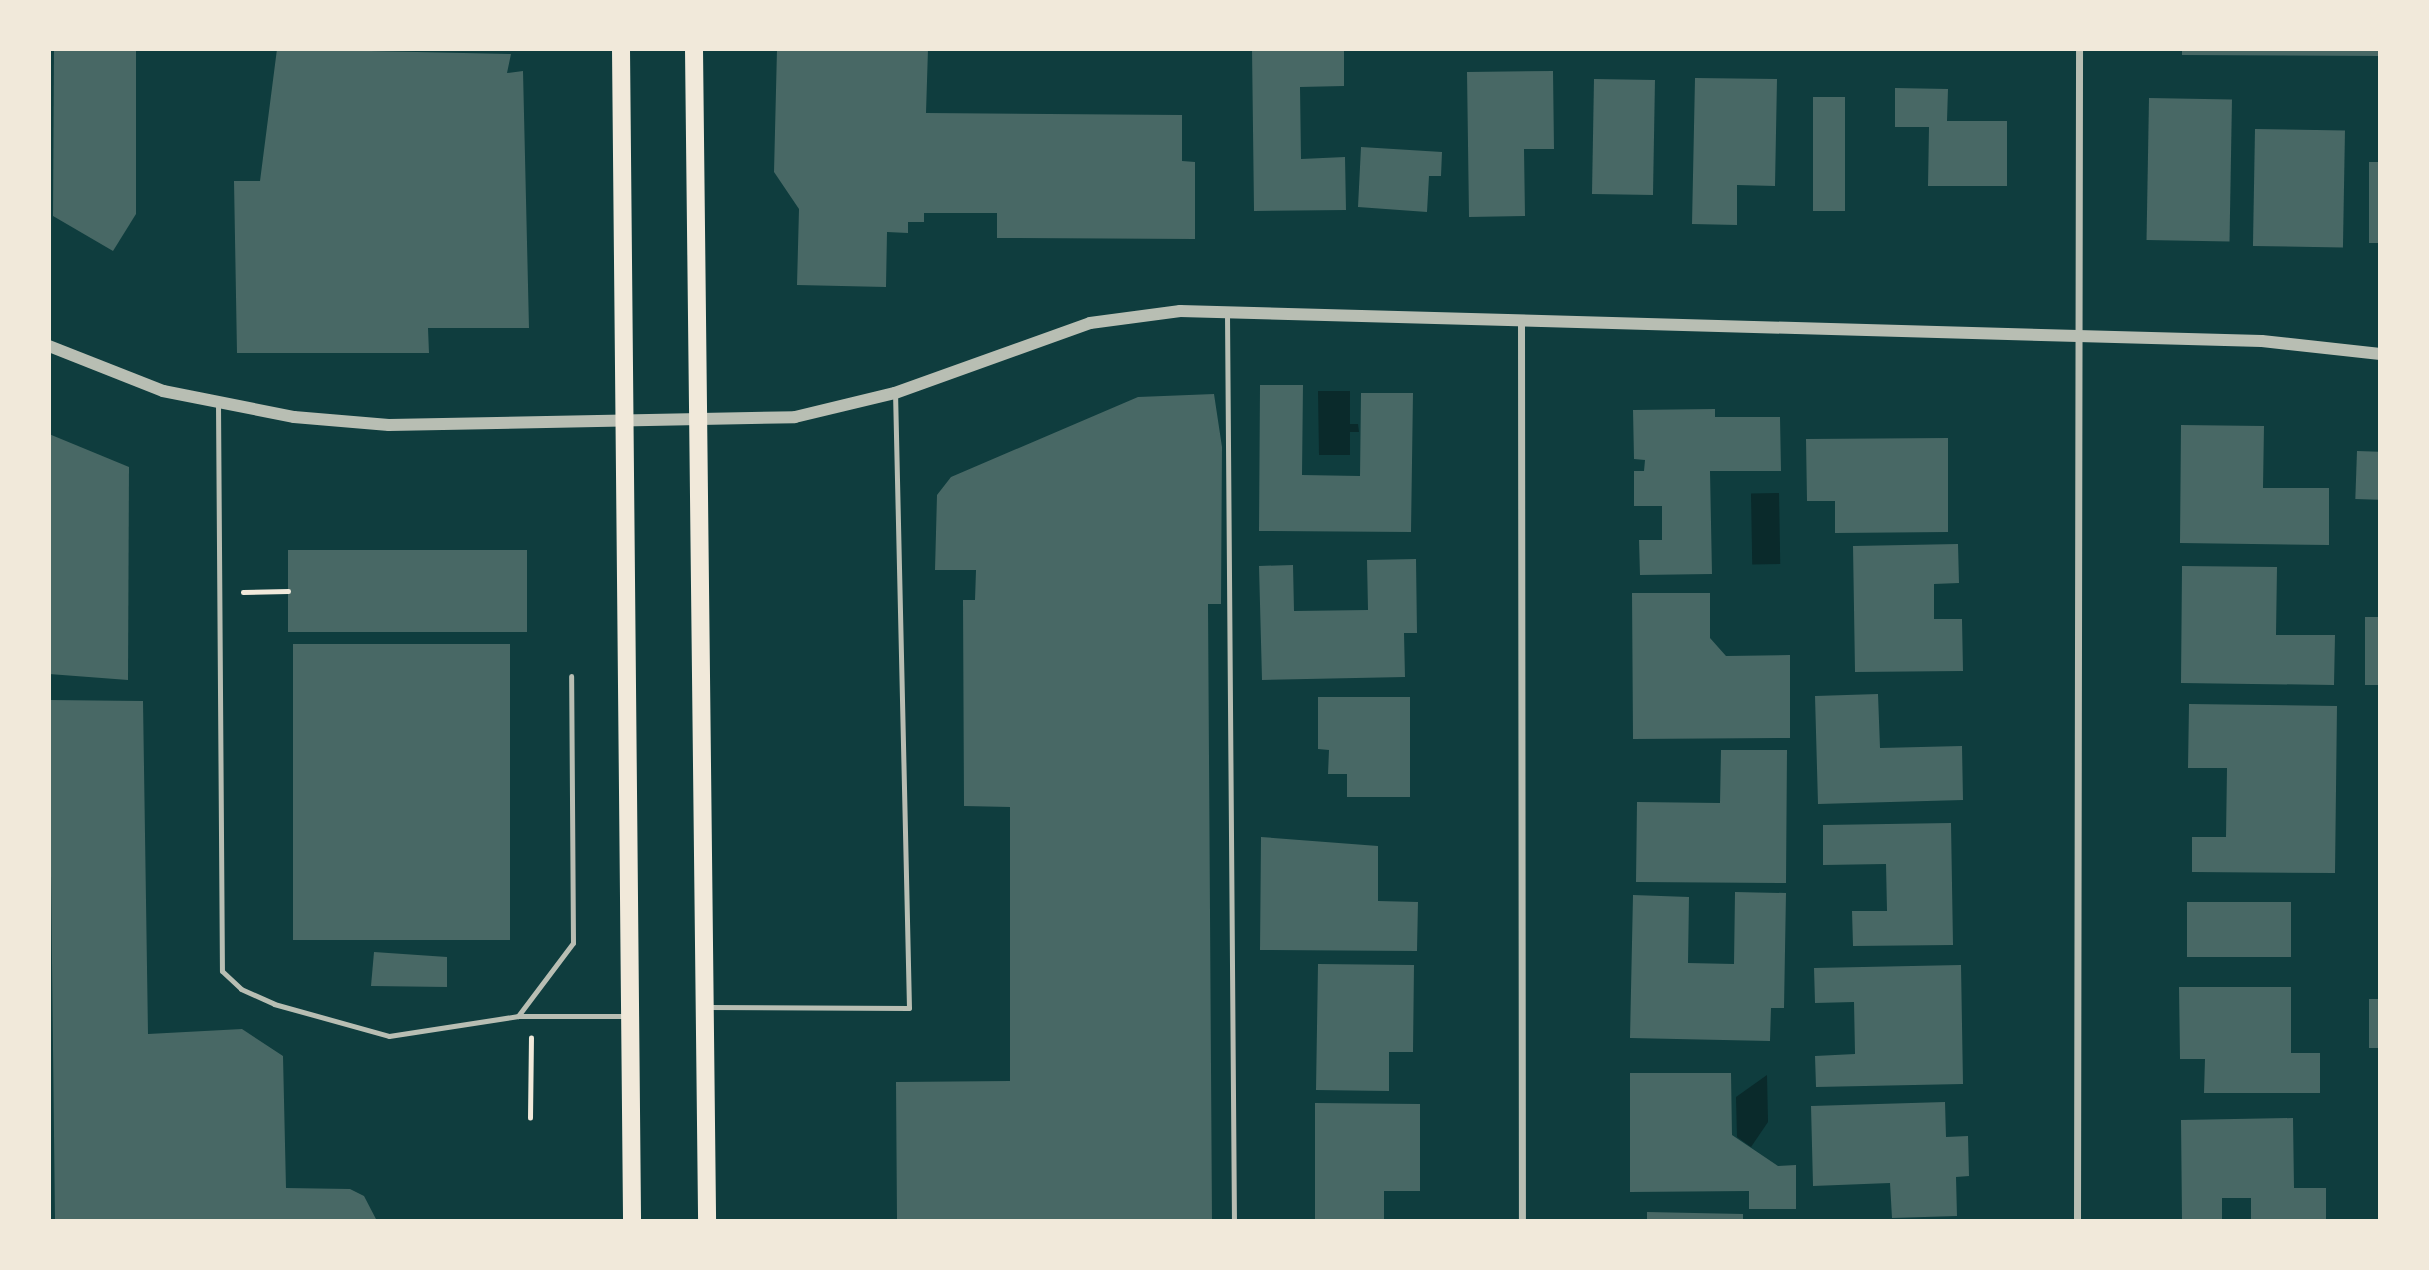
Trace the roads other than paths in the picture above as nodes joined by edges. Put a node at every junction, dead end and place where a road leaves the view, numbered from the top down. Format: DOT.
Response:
graph roads {
  1 [pos="621,49"];
  2 [pos="694,49"];
  3 [pos="2079,49"];
  4 [pos="1227,312"];
  5 [pos="1521,323"];
  6 [pos="2078,336"];
  7 [pos="49,346"];
  8 [pos="2380,354"];
  9 [pos="895,393"];
  10 [pos="218,404"];
  11 [pos="626,424"];
  12 [pos="699,424"];
  13 [pos="571,676"];
  14 [pos="704,1007"];
  15 [pos="518,1016"];
  16 [pos="631,1016"];
  17 [pos="632,1221"];
  18 [pos="707,1221"];
  19 [pos="1234,1221"];
  20 [pos="1522,1221"];
  21 [pos="2077,1221"];
  1 -- 11 [label="main road"];
  2 -- 12 [label="main road"];
  3 -- 6 [label="street"];
  4 -- 5 [label="street"];
  4 -- 9 [label="street"];
  4 -- 19 [label="lane"];
  5 -- 6 [label="street"];
  5 -- 20 [label="street"];
  6 -- 8 [label="street"];
  6 -- 21 [label="street"];
  7 -- 10 [label="street"];
  9 -- 12 [label="street"];
  9 -- 14 [label="lane"];
  10 -- 11 [label="street"];
  10 -- 15 [label="lane"];
  11 -- 12 [label="street"];
  11 -- 16 [label="main road"];
  12 -- 14 [label="main road"];
  13 -- 15 [label="lane"];
  14 -- 18 [label="main road"];
  15 -- 16 [label="lane"];
  16 -- 17 [label="main road"];
}
